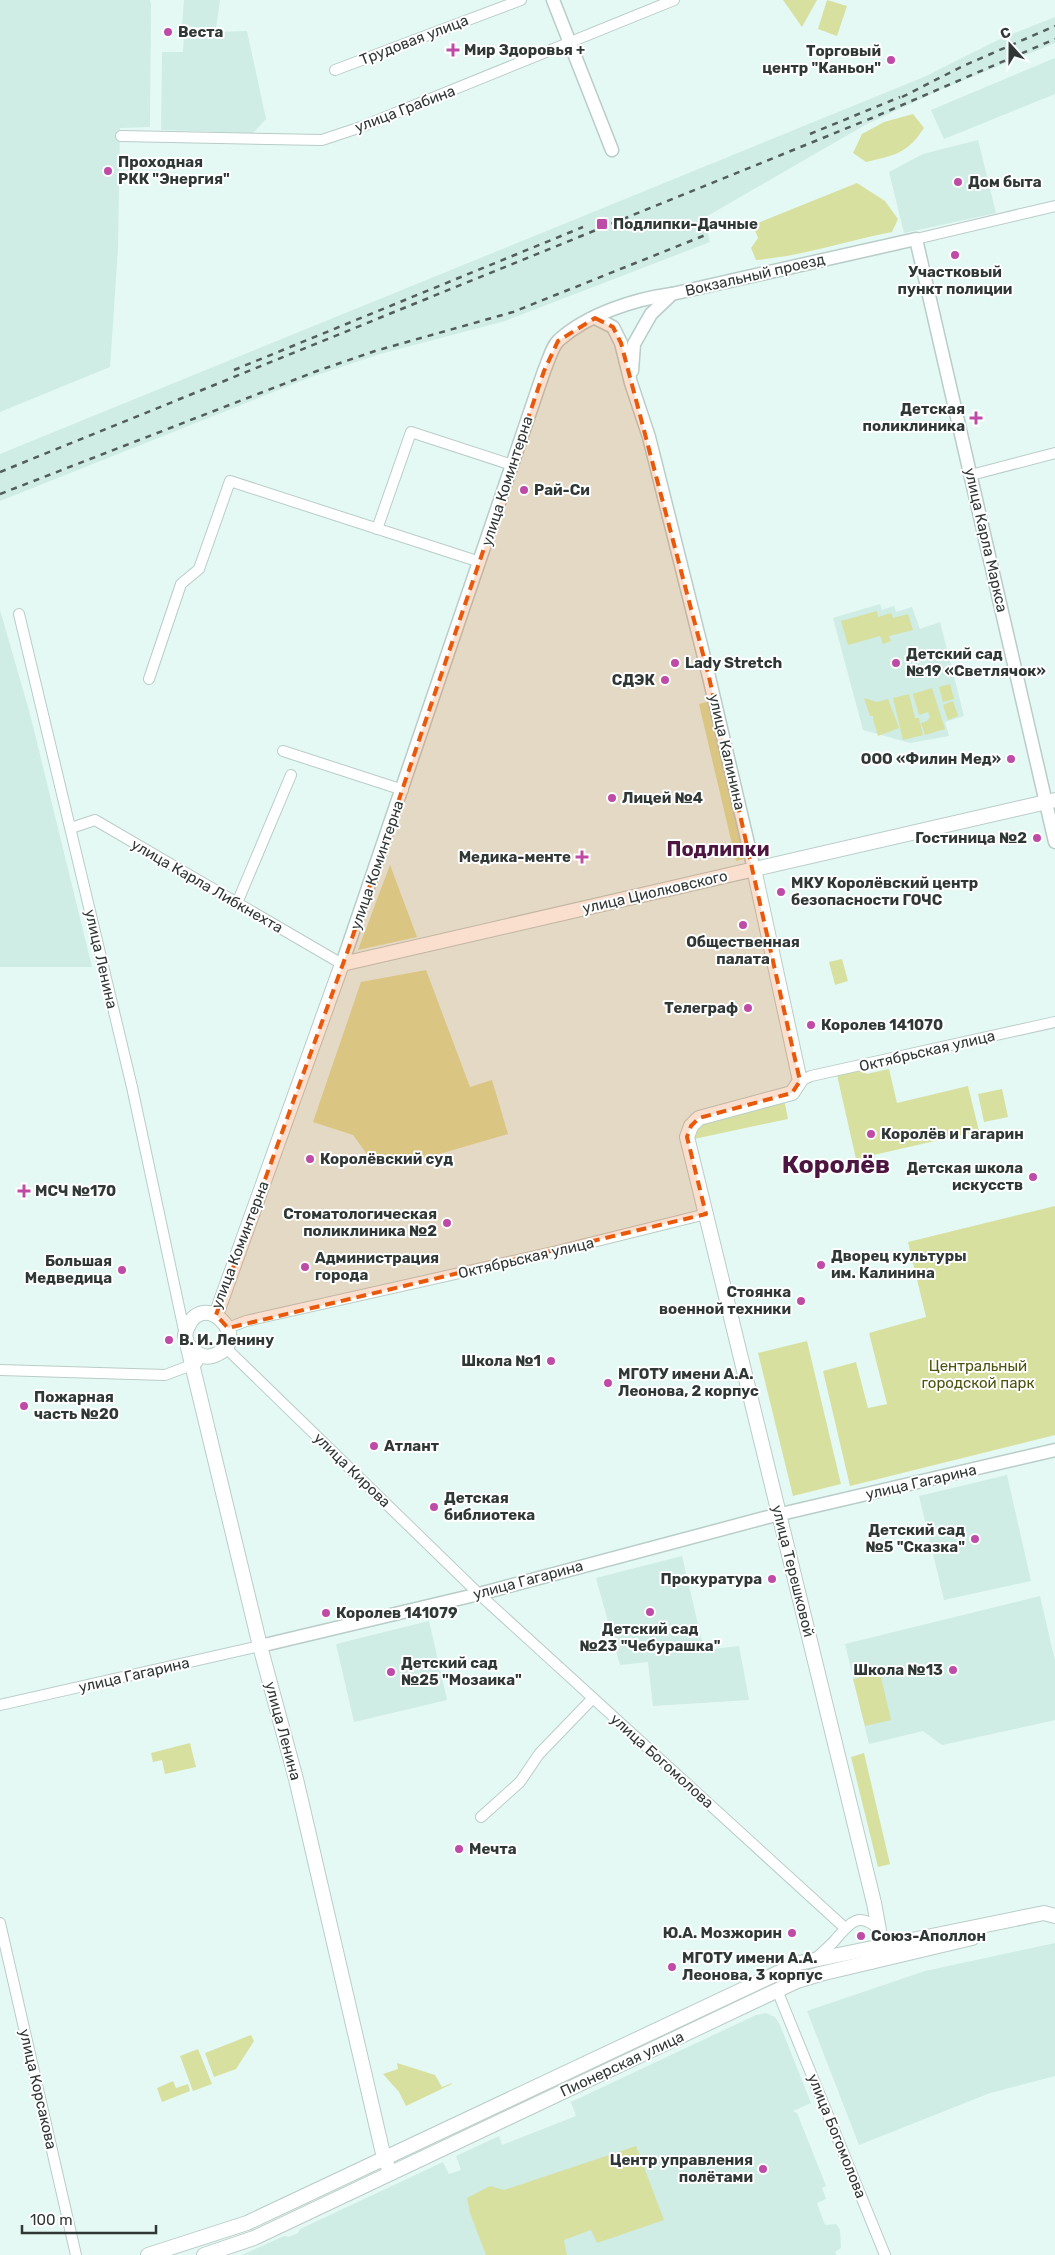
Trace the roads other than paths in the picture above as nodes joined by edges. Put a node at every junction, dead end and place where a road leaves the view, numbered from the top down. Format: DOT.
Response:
graph roads {
  1 [pos="521,0"];
  2 [pos="553,0"];
  3 [pos="674,0"];
  4 [pos="569,44"];
  5 [pos="336,70"];
  6 [pos="121,136"];
  7 [pos="612,150"];
  8 [pos="1055,206"];
  9 [pos="916,238"];
  10 [pos="672,294"];
  11 [pos="647,297"];
  12 [pos="651,314"];
  13 [pos="595,318"];
  14 [pos="631,383"];
  15 [pos="1055,454"];
  16 [pos="512,465"];
  17 [pos="971,475"];
  18 [pos="377,529"];
  19 [pos="480,562"];
  20 [pos="19,614"];
  21 [pos="149,679"];
  22 [pos="283,751"];
  23 [pos="291,775"];
  24 [pos="403,790"];
  25 [pos="1050,801"];
  26 [pos="71,828"];
  27 [pos="1055,842"];
  28 [pos="754,869"];
  29 [pos="238,903"];
  30 [pos="342,964"];
  31 [pos="1055,1022"];
  32 [pos="796,1087"];
  33 [pos="706,1214"];
  34 [pos="179,1304"];
  35 [pos="216,1315"];
  36 [pos="195,1316"];
  37 [pos="228,1328"];
  38 [pos="187,1340"];
  39 [pos="226,1347"];
  40 [pos="206,1357"];
  41 [pos="194,1365"];
  42 [pos="0,1370"];
  43 [pos="1055,1450"];
  44 [pos="780,1514"];
  45 [pos="479,1594"];
  46 [pos="260,1646"];
  47 [pos="593,1698"];
  48 [pos="0,1705"];
  49 [pos="481,1817"];
  50 [pos="1055,1917"];
  51 [pos="0,1923"];
  52 [pos="845,1928"];
  53 [pos="879,1939"];
  54 [pos="816,1958"];
  55 [pos="871,1962"];
  56 [pos="777,1990"];
  57 [pos="384,2158"];
  58 [pos="391,2173"];
  59 [pos="76,2255"];
  60 [pos="148,2255"];
  61 [pos="204,2255"];
  62 [pos="885,2255"];
  1 -- 5 [label="street, Трудовая улица"];
  2 -- 4 [label="street"];
  3 -- 4 [label="street, улица Грабина"];
  4 -- 6 [label="street, улица Грабина"];
  4 -- 7 [label="street"];
  8 -- 9 [label="street"];
  9 -- 10 [label="street, Вокзальный проезд"];
  9 -- 17 [label="street, улица Карла Маркса"];
  10 -- 11 [label="street, Вокзальный проезд"];
  10 -- 12 [label="street"];
  11 -- 12 [label="street"];
  11 -- 13 [label="street, Вокзальный проезд"];
  12 -- 14 [label="street"];
  13 -- 14 [label="street, улица Калинина"];
  13 -- 16 [label="street, улица Коминтерна"];
  14 -- 28 [label="street, улица Калинина"];
  15 -- 17 [label="street"];
  16 -- 18 [label="street"];
  16 -- 19 [label="street, улица Коминтерна"];
  17 -- 25 [label="street, улица Карла Маркса"];
  18 -- 19 [label="street"];
  18 -- 21 [label="street"];
  19 -- 24 [label="street, улица Коминтерна"];
  20 -- 26 [label="street, улица Ленина"];
  22 -- 24 [label="street"];
  23 -- 29 [label="street"];
  24 -- 30 [label="street, улица Коминтерна"];
  25 -- 27 [label="street, улица Карла Маркса"];
  25 -- 28 [label="main road, улица Циолковского"];
  26 -- 29 [label="street, улица Карла Либкнехта"];
  26 -- 34 [label="street, улица Ленина"];
  28 -- 30 [label="main road, улица Циолковского"];
  28 -- 32 [label="main road, улица Калинина"];
  29 -- 30 [label="street, улица Карла Либкнехта"];
  30 -- 35 [label="main road, улица Коминтерна"];
  31 -- 32 [label="street, Октябрьская улица"];
  32 -- 33 [label="main road, улица Терешковой"];
  33 -- 37 [label="street, Октябрьская улица"];
  33 -- 44 [label="main road, улица Терешковой"];
  34 -- 36 [label="street"];
  34 -- 38 [label="street, улица Ленина"];
  35 -- 36 [label="main road, улица Коминтерна"];
  35 -- 37 [label="main road"];
  36 -- 38 [label="main road, улица Коминтерна"];
  37 -- 39 [label="main road"];
  38 -- 40 [label="main road"];
  38 -- 41 [label="main road, улица Ленина"];
  39 -- 40 [label="main road"];
  39 -- 45 [label="street, улица Кирова"];
  40 -- 41 [label="street"];
  41 -- 42 [label="street"];
  41 -- 46 [label="main road, улица Ленина"];
  43 -- 44 [label="street, улица Гагарина"];
  44 -- 45 [label="street, улица Гагарина"];
  44 -- 53 [label="main road, улица Терешковой"];
  45 -- 46 [label="street, улица Гагарина"];
  45 -- 47 [label="street, улица Богомолова"];
  46 -- 48 [label="street, улица Гагарина"];
  46 -- 57 [label="main road, улица Ленина"];
  47 -- 49 [label="street"];
  47 -- 52 [label="street, улица Богомолова"];
  50 -- 53 [label="main road, Пионерская улица"];
  50 -- 55 [label="main road, Пионерская улица"];
  51 -- 59 [label="street, улица Корсакова"];
  52 -- 53 [label="street"];
  52 -- 54 [label="street"];
  53 -- 54 [label="main road, Пионерская улица"];
  53 -- 55 [label="main road"];
  54 -- 57 [label="main road, Пионерская улица"];
  55 -- 56 [label="main road, Пионерская улица"];
  56 -- 58 [label="main road, Пионерская улица"];
  56 -- 62 [label="street, улица Богомолова"];
  57 -- 58 [label="main road, улица Ленина"];
  57 -- 60 [label="main road, Пионерская улица"];
  58 -- 61 [label="main road, Пионерская улица"];
}
